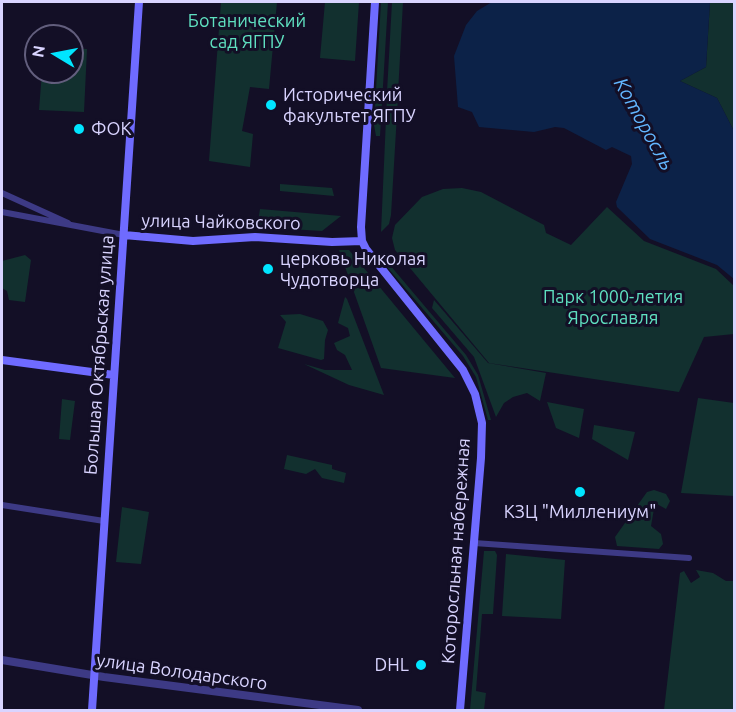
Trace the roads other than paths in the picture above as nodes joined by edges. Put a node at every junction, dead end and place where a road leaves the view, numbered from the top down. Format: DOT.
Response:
graph roads {
  1 [pos="140,2"];
  2 [pos="375,2"];
  3 [pos="2,193"];
  4 [pos="2,212"];
  5 [pos="79,228"];
  6 [pos="124,235"];
  7 [pos="362,241"];
  8 [pos="2,360"];
  9 [pos="114,375"];
  10 [pos="2,505"];
  11 [pos="104,521"];
  12 [pos="474,543"];
  13 [pos="688,558"];
  14 [pos="2,660"];
  15 [pos="94,675"];
  16 [pos="340,710"];
  17 [pos="92,711"];
  18 [pos="358,711"];
  19 [pos="460,711"];
  1 -- 6 [label="main road, Большая Октябрьская улица"];
  2 -- 7 [label="main road"];
  3 -- 5 [label="street, улица Чайковского"];
  4 -- 5 [label="street, улица Чайковского"];
  5 -- 6 [label="street, улица Чайковского"];
  6 -- 7 [label="main road, улица Чайковского"];
  6 -- 9 [label="main road, Большая Октябрьская улица"];
  7 -- 12 [label="main road, Которосльная набережная"];
  8 -- 9 [label="main road"];
  9 -- 11 [label="main road, Большая Октябрьская улица"];
  10 -- 11 [label="street"];
  11 -- 15 [label="main road, Большая Октябрьская улица"];
  12 -- 13 [label="street"];
  12 -- 19 [label="main road, Которосльная набережная"];
  14 -- 15 [label="street, улица Володарского"];
  15 -- 16 [label="street, улица Володарского"];
  15 -- 17 [label="main road, Большая Октябрьская улица"];
  16 -- 18 [label="street, улица Володарского"];
}
